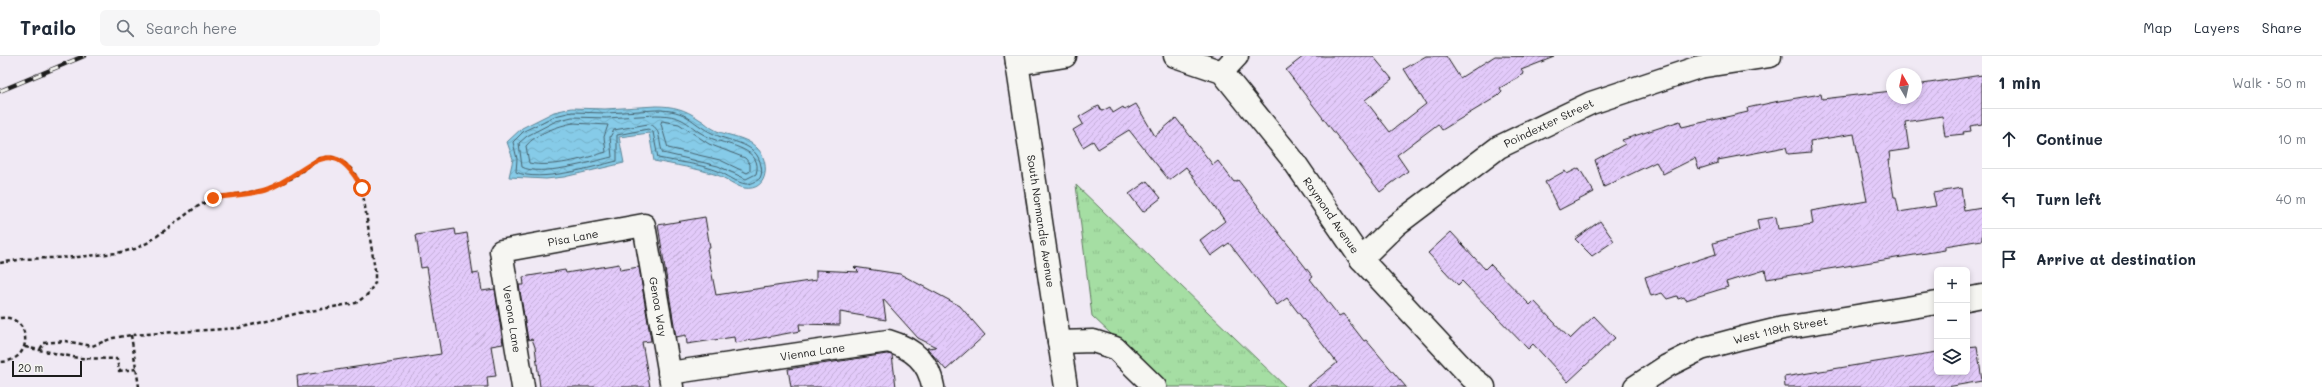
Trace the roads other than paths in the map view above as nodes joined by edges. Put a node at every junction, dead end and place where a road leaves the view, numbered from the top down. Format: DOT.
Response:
graph roads {
  1 [pos="1065,56"];
  2 [pos="1175,56"];
  3 [pos="1237,56"];
  4 [pos="1770,56"];
  5 [pos="1017,60"];
  6 [pos="1210,65"];
  7 [pos="644,226"];
  8 [pos="501,251"];
  9 [pos="1361,259"];
  10 [pos="1982,296"];
  11 [pos="1970,298"];
  12 [pos="1934,303"];
  13 [pos="1059,342"];
  14 [pos="670,380"];
  15 [pos="523,387"];
  16 [pos="933,387"];
  17 [pos="1066,387"];
  18 [pos="1155,387"];
  19 [pos="1484,387"];
  20 [pos="1635,387"];
  1 -- 5 [label="street"];
  2 -- 6 [label="street"];
  3 -- 6 [label="street"];
  4 -- 9 [label="street, Poindexter Street"];
  5 -- 13 [label="street, South Normandie Avenue"];
  6 -- 9 [label="street, Raymond Avenue"];
  7 -- 8 [label="street, Pisa Lane"];
  7 -- 14 [label="street, Genoa Way"];
  8 -- 15 [label="street, Verona Lane"];
  9 -- 19 [label="street, Raymond Avenue"];
  10 -- 11 [label="street"];
  12 -- 20 [label="street, West 119th Street"];
  13 -- 17 [label="street, South Normandie Avenue"];
  13 -- 18 [label="street"];
  14 -- 16 [label="street, Vienna Lane"];
}
